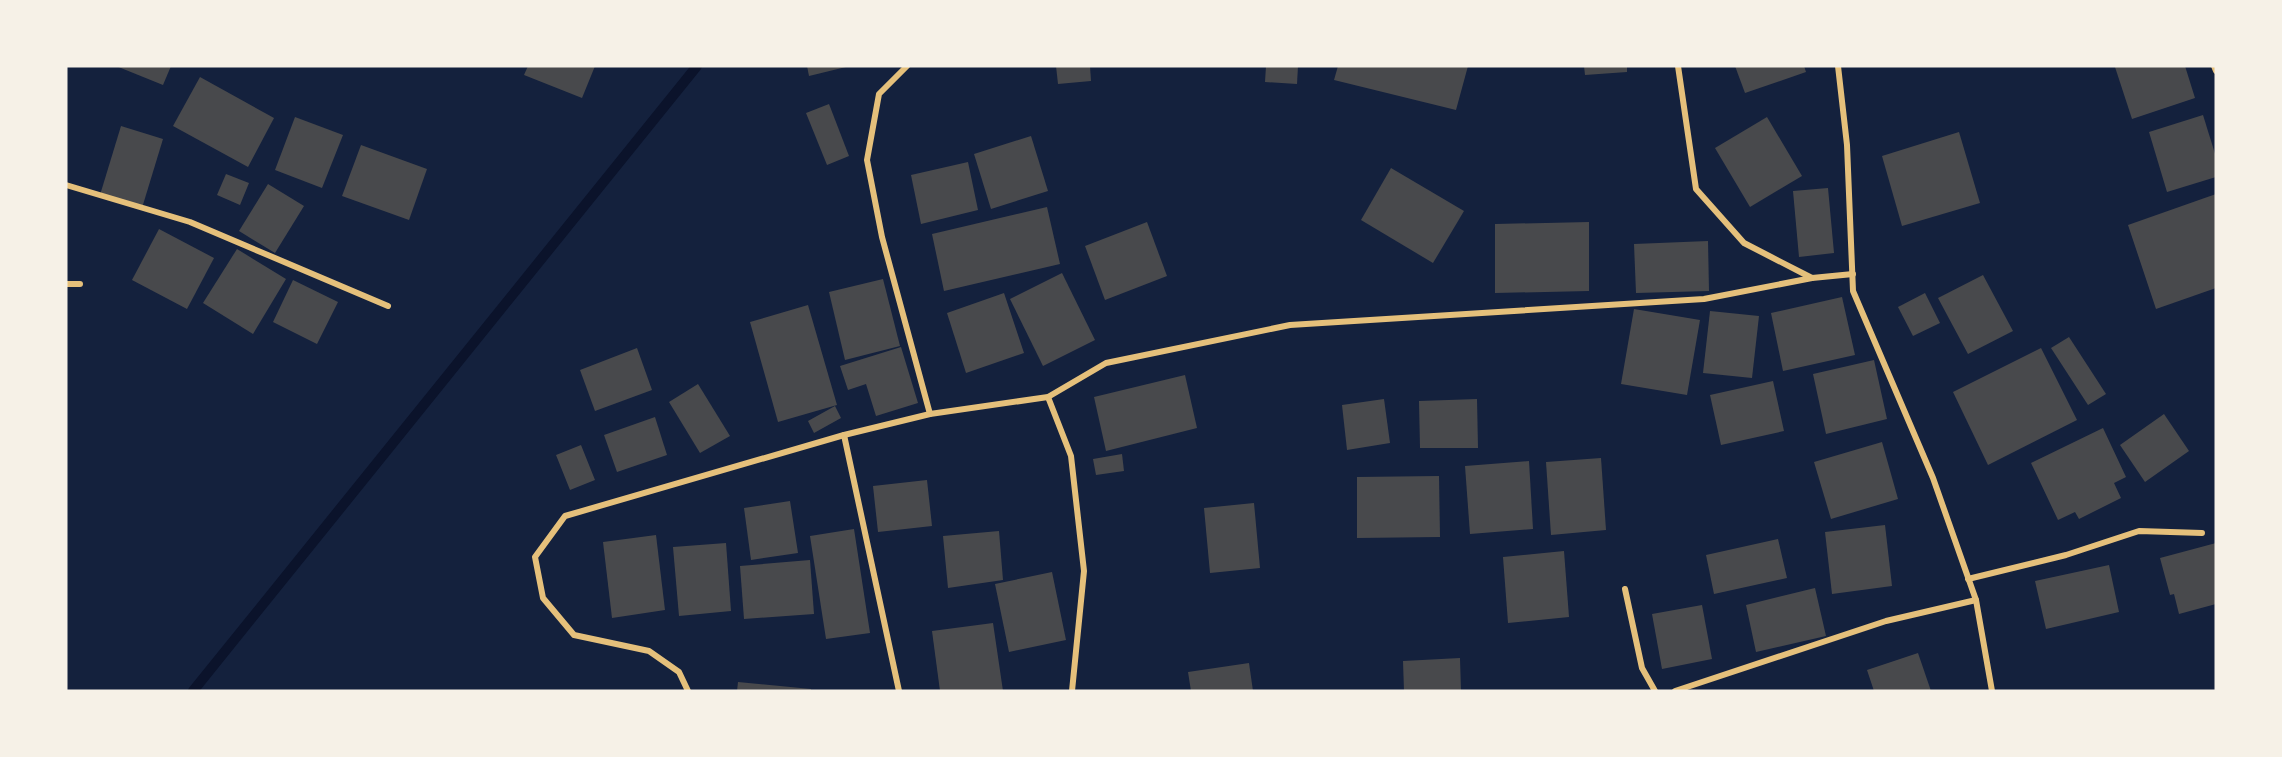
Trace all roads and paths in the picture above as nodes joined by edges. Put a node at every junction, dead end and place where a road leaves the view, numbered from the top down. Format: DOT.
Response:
graph roads {
  1 [pos="907,66"];
  2 [pos="1678,66"];
  3 [pos="1838,66"];
  4 [pos="2214,66"];
  5 [pos="2216,71"];
  6 [pos="66,185"];
  7 [pos="1853,274"];
  8 [pos="1812,278"];
  9 [pos="66,284"];
  10 [pos="80,284"];
  11 [pos="388,306"];
  12 [pos="1048,397"];
  13 [pos="930,414"];
  14 [pos="844,435"];
  15 [pos="2202,533"];
  16 [pos="1968,579"];
  17 [pos="1625,589"];
  18 [pos="1976,600"];
  19 [pos="688,691"];
  20 [pos="899,691"];
  21 [pos="1072,691"];
  22 [pos="1655,691"];
  23 [pos="1675,691"];
  24 [pos="1992,691"];
  1 -- 13 [label="street"];
  2 -- 8 [label="street"];
  3 -- 7 [label="street"];
  4 -- 5 [label="street"];
  6 -- 11 [label="street"];
  7 -- 8 [label="street"];
  7 -- 16 [label="street"];
  8 -- 12 [label="street"];
  9 -- 10 [label="street"];
  12 -- 13 [label="street"];
  12 -- 21 [label="street"];
  13 -- 14 [label="street"];
  14 -- 19 [label="street"];
  14 -- 20 [label="street"];
  15 -- 16 [label="street"];
  16 -- 18 [label="street"];
  17 -- 22 [label="street"];
  18 -- 23 [label="street"];
  18 -- 24 [label="street"];
}
